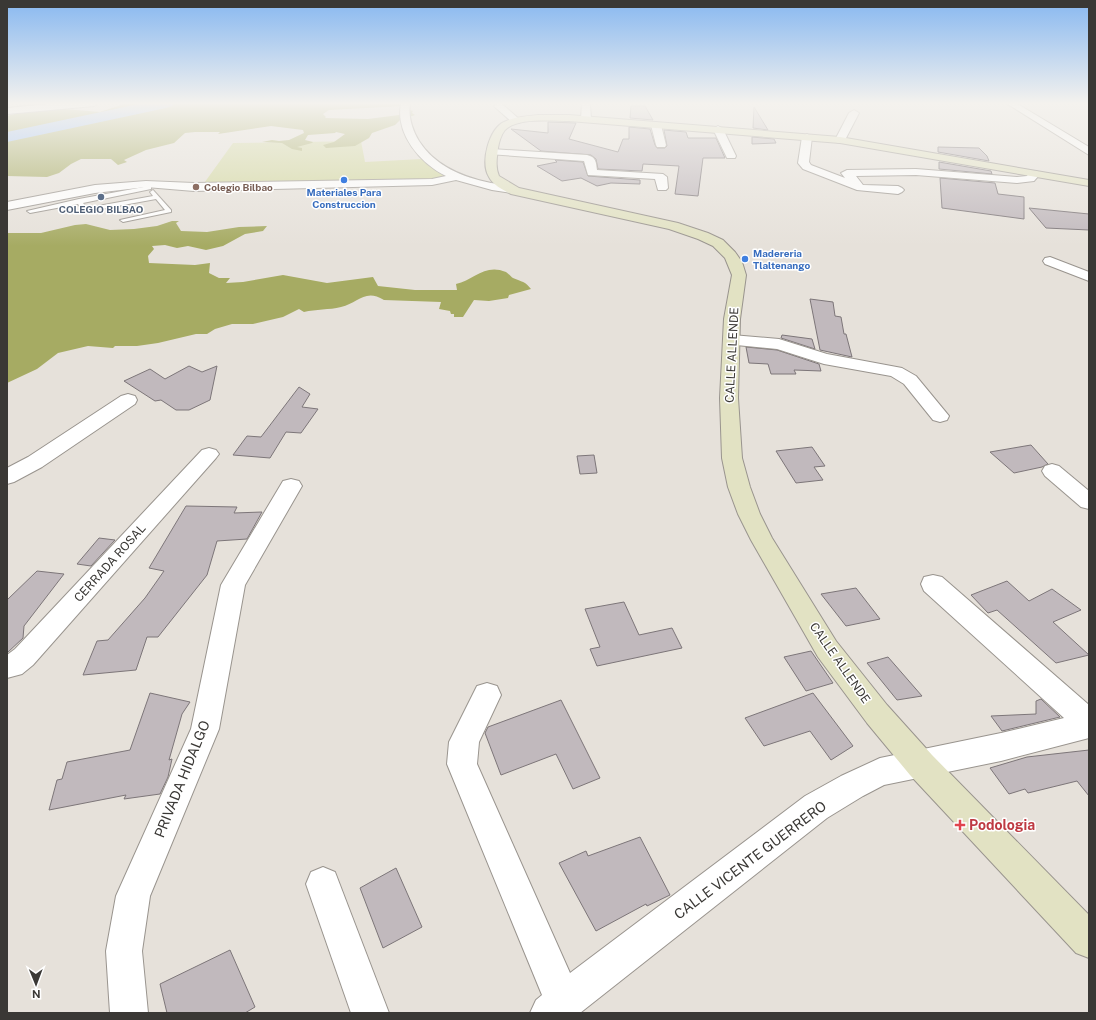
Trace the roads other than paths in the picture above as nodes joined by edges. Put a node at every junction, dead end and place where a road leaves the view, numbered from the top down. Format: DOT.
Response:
graph roads {
  1 [pos="420,151"];
  2 [pos="728,151"];
  3 [pos="806,151"];
  4 [pos="903,151"];
  5 [pos="492,152"];
  6 [pos="731,156"];
  7 [pos="1034,174"];
  8 [pos="455,175"];
  9 [pos="1089,183"];
  10 [pos="148,186"];
  11 [pos="858,187"];
  12 [pos="662,188"];
  13 [pos="510,189"];
  14 [pos="898,190"];
  15 [pos="157,197"];
  16 [pos="79,201"];
  17 [pos="7,206"];
  18 [pos="30,211"];
  19 [pos="123,220"];
  20 [pos="1050,261"];
  21 [pos="1089,277"];
  22 [pos="732,340"];
  23 [pos="128,400"];
  24 [pos="940,416"];
  25 [pos="209,454"];
  26 [pos="1052,471"];
  27 [pos="7,477"];
  28 [pos="291,486"];
  29 [pos="1089,502"];
  30 [pos="934,584"];
  31 [pos="7,667"];
  32 [pos="487,695"];
  33 [pos="1089,724"];
  34 [pos="921,765"];
  35 [pos="323,884"];
  36 [pos="1089,940"];
  37 [pos="556,1008"];
  38 [pos="129,1013"];
  39 [pos="370,1013"];
  1 -- 8 [label="street"];
  2 -- 6 [label="street"];
  3 -- 11 [label="street"];
  4 -- 7 [label="street"];
  5 -- 12 [label="street"];
  5 -- 13 [label="street"];
  7 -- 9 [label="street"];
  7 -- 11 [label="street"];
  8 -- 10 [label="street"];
  8 -- 13 [label="street"];
  10 -- 15 [label="lane"];
  10 -- 16 [label="lane"];
  10 -- 17 [label="street"];
  11 -- 14 [label="street"];
  13 -- 22 [label="street, CALLE ALLENDE"];
  15 -- 16 [label="lane"];
  15 -- 19 [label="lane"];
  16 -- 18 [label="lane"];
  20 -- 21 [label="street"];
  22 -- 24 [label="street"];
  22 -- 34 [label="street, CALLE ALLENDE"];
  23 -- 27 [label="street"];
  25 -- 31 [label="street, CERRADA ROSAL"];
  26 -- 29 [label="street"];
  28 -- 38 [label="street, PRIVADA HIDALGO"];
  30 -- 33 [label="street"];
  32 -- 37 [label="street"];
  33 -- 34 [label="street, CALLE VICENTE GUERRERO"];
  34 -- 36 [label="street, CALLE ALLENDE"];
  34 -- 37 [label="street, CALLE VICENTE GUERRERO"];
  35 -- 39 [label="street"];
}
